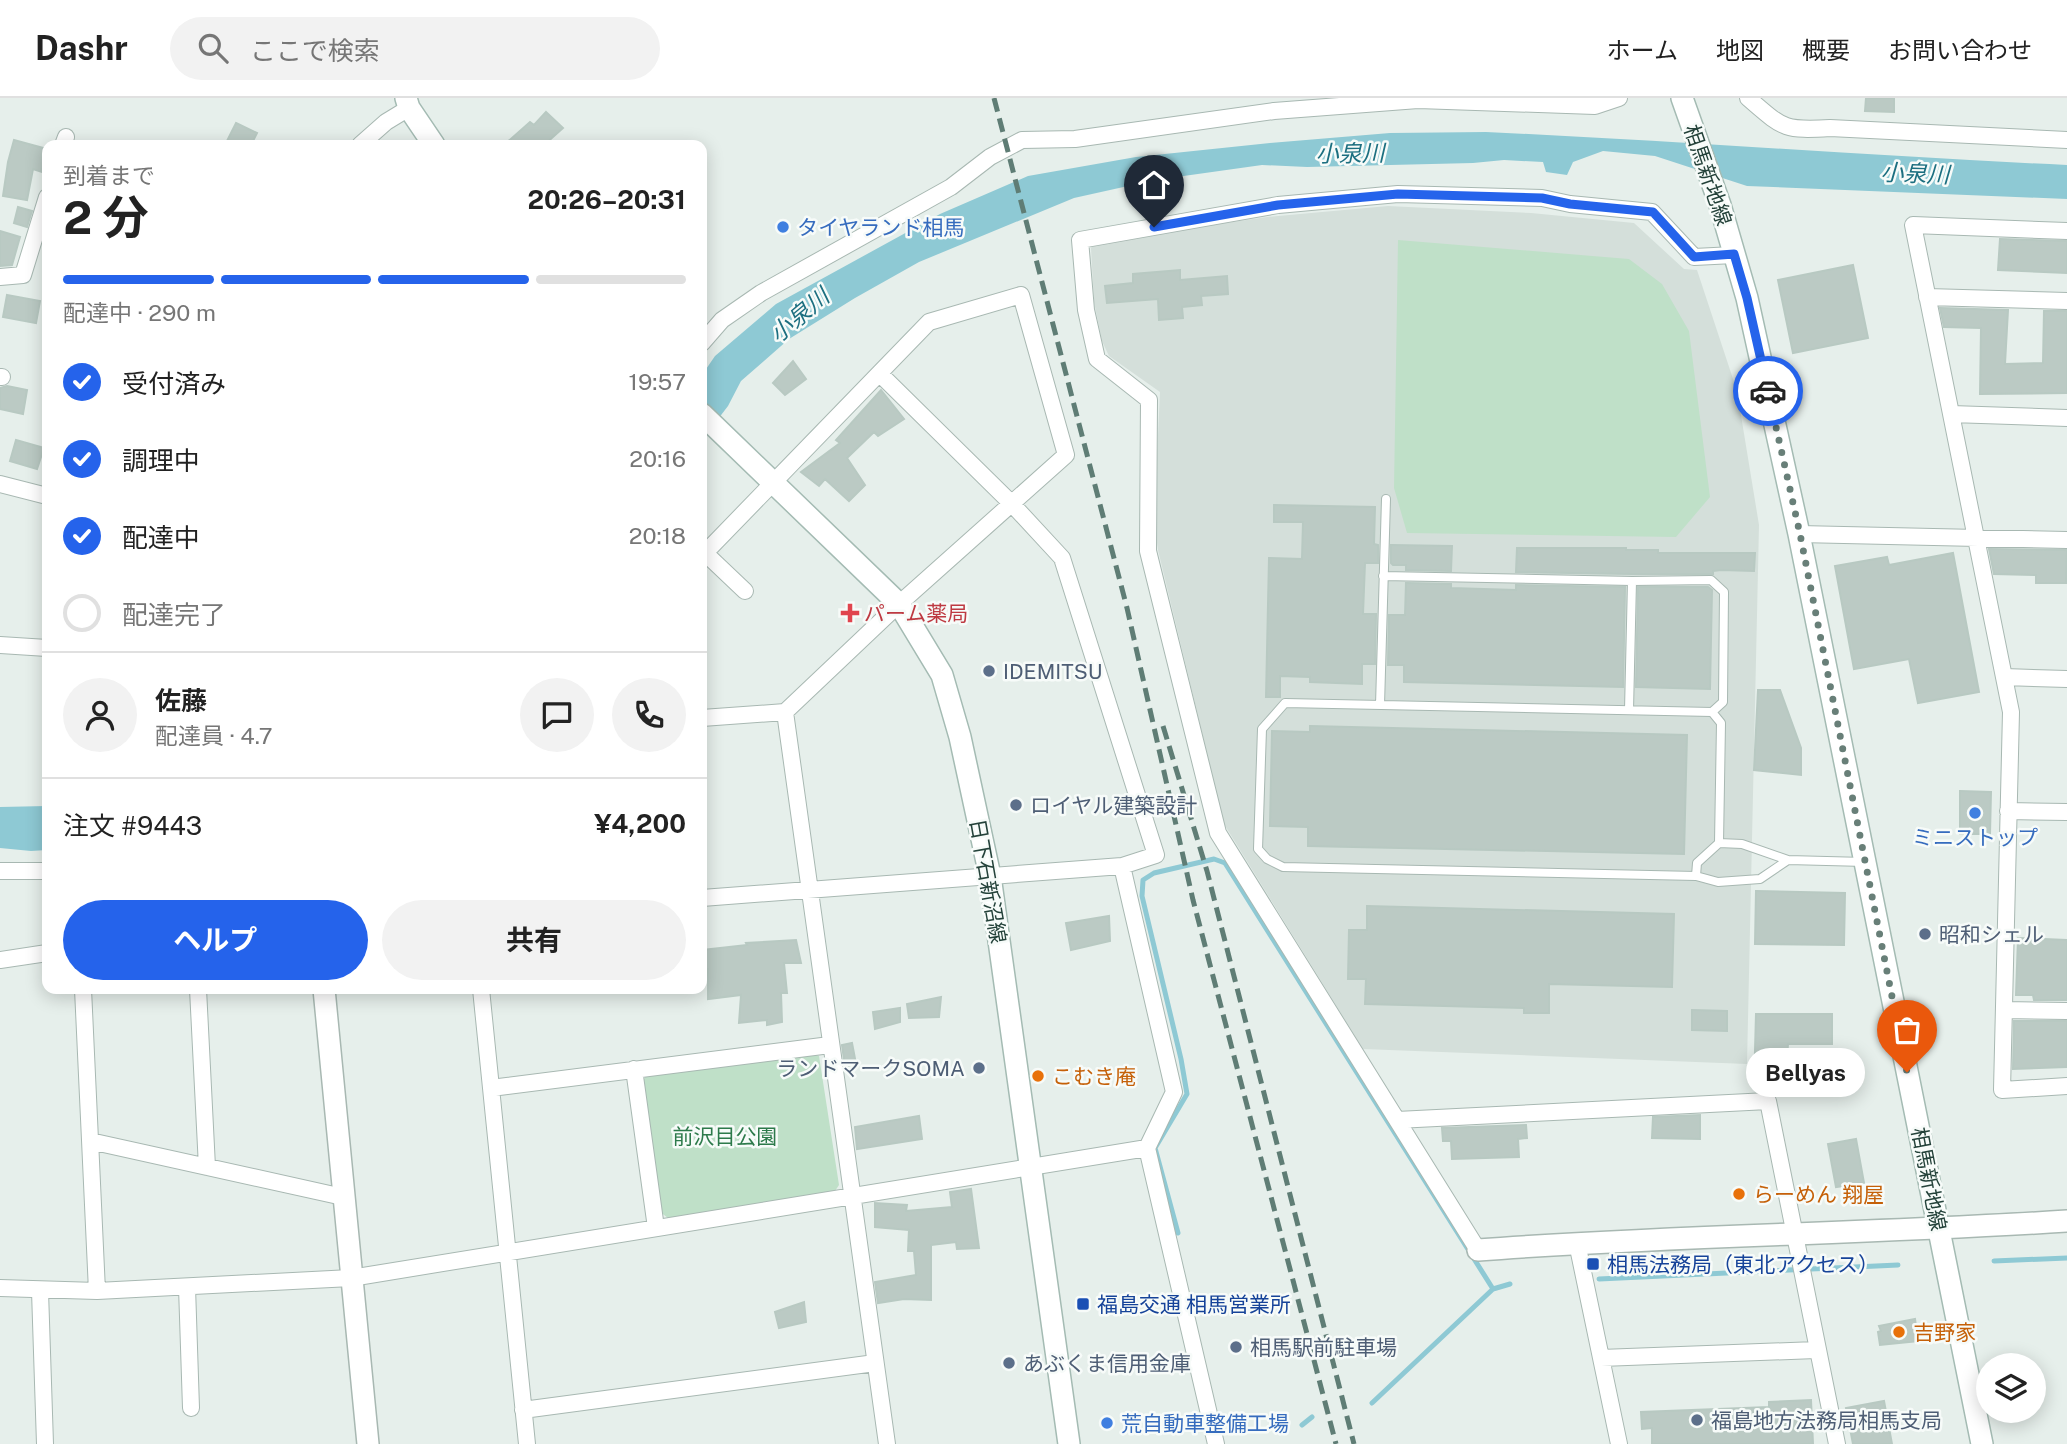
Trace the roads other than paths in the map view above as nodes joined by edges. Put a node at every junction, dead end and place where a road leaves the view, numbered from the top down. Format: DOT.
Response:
graph roads {
  1 [pos="1619,98"];
  2 [pos="1748,98"];
  3 [pos="1524,101"];
  4 [pos="1347,102"];
  5 [pos="407,103"];
  6 [pos="1263,105"];
  7 [pos="1686,108"];
  8 [pos="2067,139"];
  9 [pos="366,140"];
  10 [pos="431,140"];
  11 [pos="42,213"];
  12 [pos="2067,231"];
  13 [pos="1734,254"];
  14 [pos="0,277"];
  15 [pos="1927,297"];
  16 [pos="2067,301"];
  17 [pos="707,337"];
  18 [pos="880,374"];
  19 [pos="1951,414"];
  20 [pos="2067,418"];
  21 [pos="707,419"];
  22 [pos="774,481"];
  23 [pos="0,484"];
  24 [pos="42,495"];
  25 [pos="1385,499"];
  26 [pos="1012,504"];
  27 [pos="1800,534"];
  28 [pos="1976,538"];
  29 [pos="2067,540"];
  30 [pos="707,552"];
  31 [pos="707,558"];
  32 [pos="1383,576"];
  33 [pos="1632,581"];
  34 [pos="745,591"];
  35 [pos="899,604"];
  36 [pos="0,645"];
  37 [pos="42,648"];
  38 [pos="2004,677"];
  39 [pos="2067,679"];
  40 [pos="1380,705"];
  41 [pos="1629,710"];
  42 [pos="785,712"];
  43 [pos="1712,712"];
  44 [pos="707,718"];
  45 [pos="2008,811"];
  46 [pos="2067,812"];
  47 [pos="1719,843"];
  48 [pos="1788,860"];
  49 [pos="1865,862"];
  50 [pos="1122,866"];
  51 [pos="0,870"];
  52 [pos="42,871"];
  53 [pos="990,876"];
  54 [pos="1696,876"];
  55 [pos="810,889"];
  56 [pos="707,898"];
  57 [pos="42,954"];
  58 [pos="0,960"];
  59 [pos="83,994"];
  60 [pos="198,994"];
  61 [pos="324,994"];
  62 [pos="482,994"];
  63 [pos="2004,1010"];
  64 [pos="2067,1011"];
  65 [pos="831,1045"];
  66 [pos="634,1069"];
  67 [pos="2067,1086"];
  68 [pos="491,1088"];
  69 [pos="1397,1120"];
  70 [pos="90,1141"];
  71 [pos="1147,1148"];
  72 [pos="207,1167"];
  73 [pos="1030,1168"];
  74 [pos="344,1197"];
  75 [pos="851,1197"];
  76 [pos="2067,1221"];
  77 [pos="656,1228"];
  78 [pos="1939,1230"];
  79 [pos="1794,1234"];
  80 [pos="1577,1243"];
  81 [pos="1478,1250"];
  82 [pos="507,1252"];
  83 [pos="351,1278"];
  84 [pos="187,1287"];
  85 [pos="0,1288"];
  86 [pos="40,1290"];
  87 [pos="97,1291"];
  88 [pos="1816,1350"];
  89 [pos="1601,1357"];
  90 [pos="875,1363"];
  91 [pos="191,1408"];
  92 [pos="523,1410"];
  93 [pos="45,1444"];
  94 [pos="368,1444"];
  95 [pos="527,1444"];
  96 [pos="887,1444"];
  97 [pos="1069,1444"];
  98 [pos="1216,1444"];
  99 [pos="1619,1444"];
  100 [pos="1837,1444"];
  101 [pos="1982,1444"];
  1 -- 3 [label="street"];
  2 -- 8 [label="street"];
  3 -- 4 [label="street"];
  4 -- 6 [label="street"];
  5 -- 9 [label="street"];
  5 -- 10 [label="main road"];
  6 -- 17 [label="street"];
  7 -- 13 [label="main road, 相馬新地線"];
  11 -- 14 [label="street"];
  12 -- 15 [label="street"];
  13 -- 27 [label="main road, 相馬新地線"];
  13 -- 69 [label="street"];
  15 -- 16 [label="street"];
  15 -- 19 [label="street"];
  18 -- 22 [label="street"];
  18 -- 26 [label="street"];
  18 -- 26 [label="street"];
  19 -- 20 [label="street"];
  19 -- 28 [label="street"];
  21 -- 22 [label="main road, 日下石新沼線"];
  22 -- 30 [label="street"];
  22 -- 35 [label="main road, 日下石新沼線"];
  23 -- 24 [label="street"];
  25 -- 32 [label="lane"];
  26 -- 35 [label="street"];
  26 -- 50 [label="street"];
  27 -- 28 [label="street"];
  27 -- 49 [label="main road, 相馬新地線"];
  28 -- 29 [label="street"];
  28 -- 38 [label="street"];
  31 -- 34 [label="street"];
  32 -- 33 [label="lane"];
  32 -- 40 [label="lane"];
  33 -- 41 [label="lane"];
  33 -- 43 [label="lane"];
  35 -- 42 [label="street"];
  35 -- 53 [label="main road, 日下石新沼線"];
  36 -- 37 [label="street"];
  38 -- 39 [label="street"];
  38 -- 45 [label="street"];
  40 -- 41 [label="lane"];
  40 -- 54 [label="lane"];
  41 -- 43 [label="lane"];
  42 -- 44 [label="street"];
  42 -- 55 [label="street"];
  43 -- 47 [label="lane"];
  45 -- 46 [label="street"];
  45 -- 63 [label="street"];
  47 -- 48 [label="lane"];
  47 -- 54 [label="lane"];
  48 -- 49 [label="lane"];
  48 -- 54 [label="lane"];
  49 -- 78 [label="main road, 相馬新地線"];
  50 -- 53 [label="street"];
  50 -- 71 [label="street"];
  51 -- 52 [label="street"];
  53 -- 55 [label="street"];
  53 -- 73 [label="main road, 日下石新沼線"];
  55 -- 56 [label="street"];
  55 -- 65 [label="street"];
  57 -- 58 [label="street"];
  59 -- 70 [label="street"];
  60 -- 72 [label="street"];
  61 -- 74 [label="main road"];
  62 -- 68 [label="street"];
  63 -- 64 [label="street"];
  63 -- 67 [label="street"];
  65 -- 66 [label="street"];
  65 -- 75 [label="street"];
  66 -- 68 [label="street"];
  66 -- 77 [label="street"];
  68 -- 82 [label="street"];
  69 -- 79 [label="street"];
  69 -- 81 [label="street"];
  70 -- 72 [label="street"];
  70 -- 87 [label="street"];
  71 -- 73 [label="street"];
  71 -- 98 [label="street"];
  72 -- 74 [label="street"];
  73 -- 75 [label="street"];
  73 -- 97 [label="main road, 日下石新沼線"];
  74 -- 83 [label="main road"];
  75 -- 77 [label="street"];
  75 -- 90 [label="street"];
  76 -- 78 [label="main road"];
  77 -- 82 [label="street"];
  78 -- 79 [label="main road"];
  78 -- 101 [label="main road, 相馬新地線"];
  79 -- 80 [label="main road"];
  79 -- 88 [label="street"];
  80 -- 81 [label="main road"];
  80 -- 89 [label="street"];
  82 -- 83 [label="street"];
  82 -- 92 [label="street"];
  83 -- 84 [label="street"];
  83 -- 94 [label="main road"];
  84 -- 87 [label="street"];
  84 -- 91 [label="street"];
  85 -- 86 [label="street"];
  86 -- 87 [label="street"];
  86 -- 93 [label="street"];
  88 -- 89 [label="street"];
  88 -- 100 [label="street"];
  89 -- 99 [label="street"];
  90 -- 92 [label="street"];
  90 -- 96 [label="street"];
  92 -- 95 [label="street"];
}
